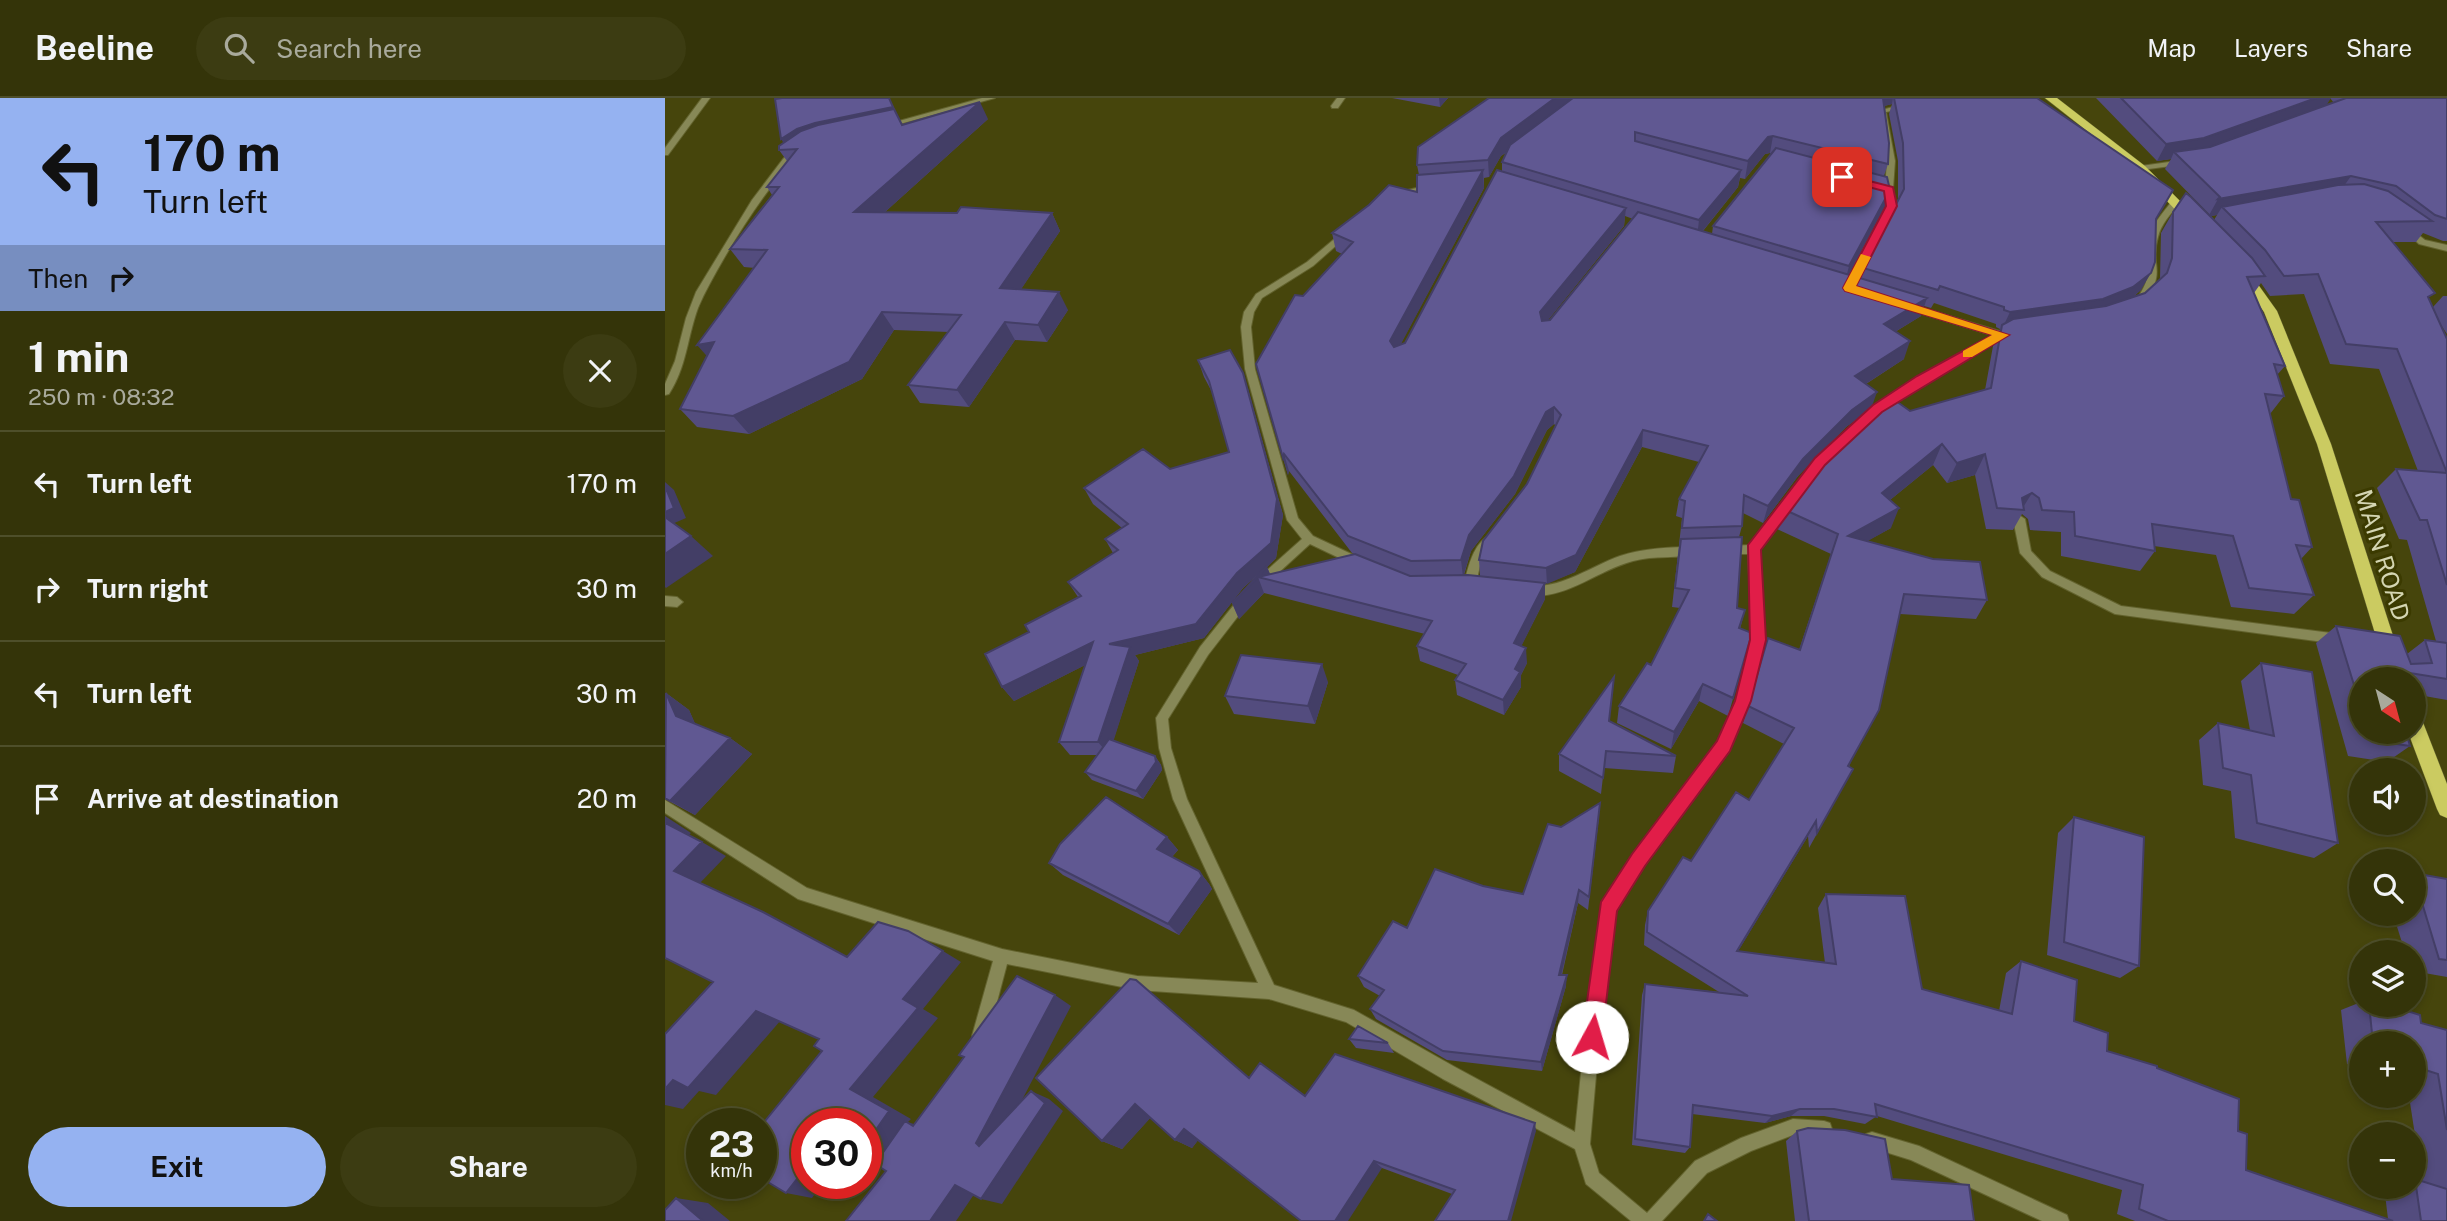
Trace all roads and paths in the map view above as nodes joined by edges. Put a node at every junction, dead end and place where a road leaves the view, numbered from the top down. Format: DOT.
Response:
graph roads {
  1 [pos="706,98"];
  2 [pos="991,98"];
  3 [pos="1341,98"];
  4 [pos="2050,98"];
  5 [pos="1918,103"];
  6 [pos="1335,106"];
  7 [pos="872,129"];
  8 [pos="808,144"];
  9 [pos="665,153"];
  10 [pos="2196,160"];
  11 [pos="2141,168"];
  12 [pos="1447,184"];
  13 [pos="1876,186"];
  14 [pos="1889,189"];
  15 [pos="1385,198"];
  16 [pos="2175,203"];
  17 [pos="2396,220"];
  18 [pos="1353,225"];
  19 [pos="2203,226"];
  20 [pos="2447,248"];
  21 [pos="2228,258"];
  22 [pos="1837,285"];
  23 [pos="1890,301"];
  24 [pos="2130,306"];
  25 [pos="665,392"];
  26 [pos="1868,418"];
  27 [pos="1803,484"];
  28 [pos="2019,519"];
  29 [pos="1499,527"];
  30 [pos="1309,539"];
  31 [pos="1753,549"];
  32 [pos="1714,550"];
  33 [pos="1701,551"];
  34 [pos="1363,565"];
  35 [pos="1484,584"];
  36 [pos="1510,587"];
  37 [pos="2358,641"];
  38 [pos="2391,667"];
  39 [pos="2422,744"];
  40 [pos="665,806"];
  41 [pos="2447,809"];
  42 [pos="1002,956"];
  43 [pos="1269,991"];
  44 [pos="969,1053"];
  45 [pos="1582,1144"];
  46 [pos="1644,1221"];
  47 [pos="1651,1221"];
  48 [pos="2061,1221"];
  1 -- 9 [label="street"];
  2 -- 7 [label="street"];
  3 -- 6 [label="street"];
  4 -- 11 [label="main road"];
  5 -- 14 [label="street"];
  8 -- 25 [label="street"];
  10 -- 11 [label="street"];
  11 -- 16 [label="main road"];
  12 -- 15 [label="street"];
  13 -- 14 [label="street"];
  14 -- 22 [label="street"];
  16 -- 19 [label="main road"];
  16 -- 24 [label="street"];
  17 -- 20 [label="street"];
  18 -- 30 [label="street"];
  21 -- 38 [label="main road, MAIN ROAD"];
  23 -- 26 [label="street"];
  27 -- 31 [label="street"];
  28 -- 37 [label="street"];
  29 -- 35 [label="street"];
  30 -- 34 [label="street"];
  30 -- 43 [label="street"];
  31 -- 32 [label="street"];
  31 -- 45 [label="street"];
  33 -- 36 [label="street"];
  39 -- 41 [label="main road"];
  40 -- 42 [label="street"];
  42 -- 43 [label="street"];
  42 -- 44 [label="street"];
  43 -- 45 [label="street"];
  45 -- 46 [label="street"];
  47 -- 48 [label="street"];
}
